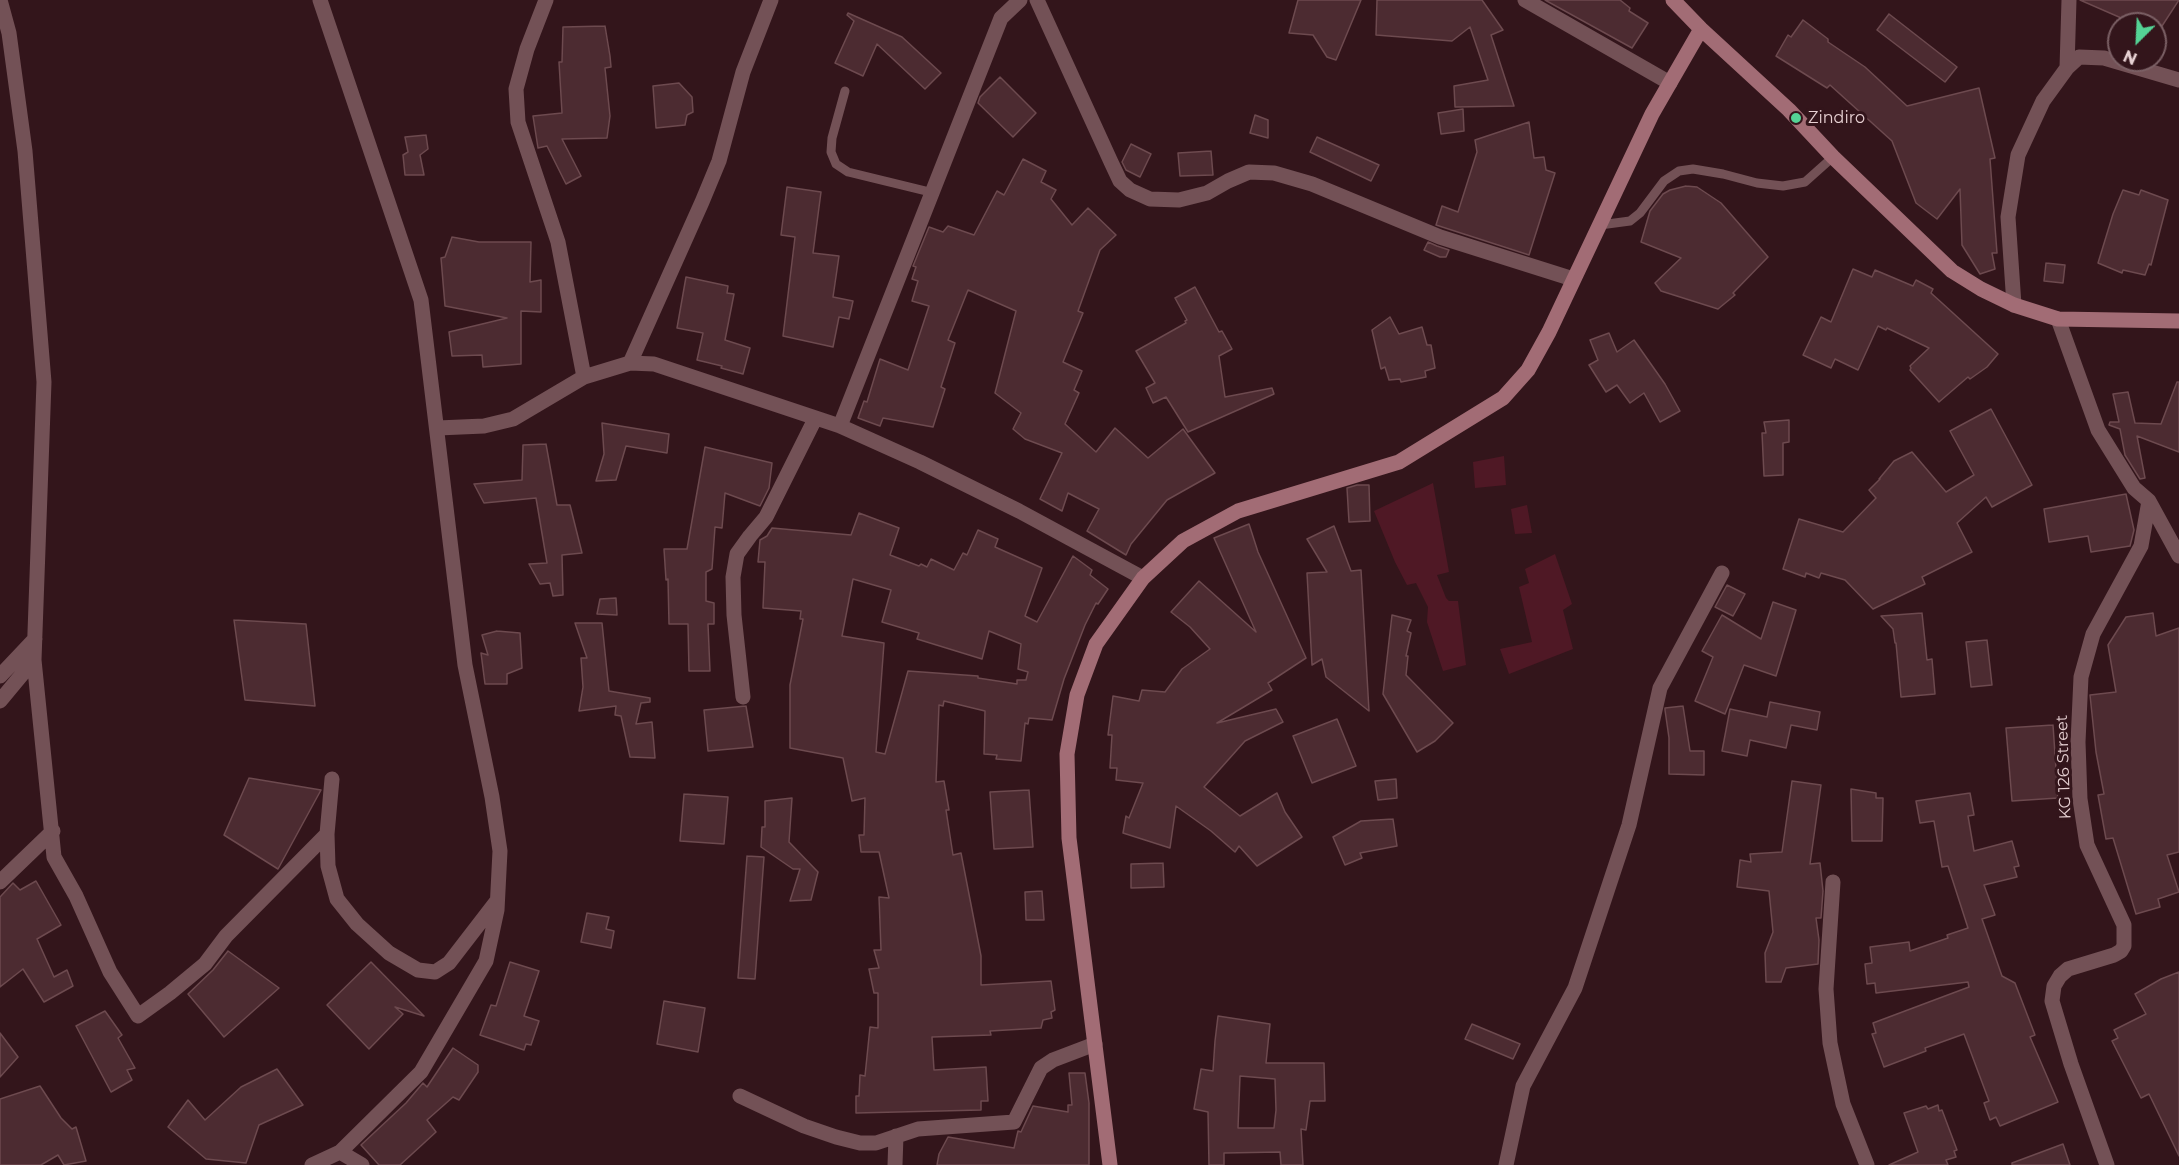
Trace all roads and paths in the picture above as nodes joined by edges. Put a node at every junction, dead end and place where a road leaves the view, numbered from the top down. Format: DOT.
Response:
graph roads {
  1 [pos="0,0"];
  2 [pos="320,0"];
  3 [pos="546,0"];
  4 [pos="771,0"];
  5 [pos="1020,0"];
  6 [pos="1037,0"];
  7 [pos="1525,0"];
  8 [pos="2069,0"];
  9 [pos="1675,1"];
  10 [pos="1701,29"];
  11 [pos="2067,68"];
  12 [pos="2179,81"];
  13 [pos="1670,83"];
  14 [pos="846,91"];
  15 [pos="1833,157"];
  16 [pos="930,192"];
  17 [pos="1600,225"];
  18 [pos="1573,279"];
  19 [pos="2014,304"];
  20 [pos="2058,319"];
  21 [pos="2179,321"];
  22 [pos="630,363"];
  23 [pos="584,376"];
  24 [pos="815,419"];
  25 [pos="840,426"];
  26 [pos="438,428"];
  27 [pos="2149,501"];
  28 [pos="2179,556"];
  29 [pos="1722,573"];
  30 [pos="1143,578"];
  31 [pos="35,639"];
  32 [pos="34,660"];
  33 [pos="0,676"];
  34 [pos="743,697"];
  35 [pos="0,701"];
  36 [pos="332,779"];
  37 [pos="53,831"];
  38 [pos="327,834"];
  39 [pos="0,882"];
  40 [pos="1833,882"];
  41 [pos="498,900"];
  42 [pos="1095,1044"];
  43 [pos="740,1096"];
  44 [pos="896,1136"];
  45 [pos="340,1152"];
  46 [pos="312,1165"];
  47 [pos="362,1165"];
  48 [pos="896,1165"];
  49 [pos="1110,1165"];
  50 [pos="1506,1165"];
  51 [pos="1867,1165"];
  52 [pos="2107,1165"];
  1 -- 31 [label="street"];
  2 -- 26 [label="street"];
  3 -- 23 [label="street"];
  4 -- 22 [label="street"];
  5 -- 16 [label="street"];
  6 -- 18 [label="street"];
  7 -- 13 [label="street"];
  8 -- 11 [label="street"];
  9 -- 10 [label="main road"];
  10 -- 13 [label="main road"];
  10 -- 15 [label="main road"];
  11 -- 12 [label="street"];
  11 -- 19 [label="street"];
  13 -- 17 [label="main road"];
  14 -- 16 [label="lane"];
  15 -- 17 [label="lane"];
  15 -- 19 [label="main road"];
  16 -- 25 [label="street"];
  17 -- 18 [label="main road"];
  18 -- 30 [label="main road"];
  19 -- 20 [label="main road"];
  20 -- 21 [label="main road"];
  20 -- 27 [label="street"];
  22 -- 23 [label="street"];
  22 -- 24 [label="street"];
  23 -- 26 [label="street"];
  24 -- 25 [label="street"];
  24 -- 34 [label="street"];
  25 -- 30 [label="street"];
  26 -- 41 [label="street"];
  27 -- 28 [label="street"];
  27 -- 52 [label="street, KG 126 Street"];
  29 -- 50 [label="street"];
  30 -- 42 [label="main road"];
  31 -- 32 [label="street"];
  31 -- 33 [label="street"];
  32 -- 35 [label="street"];
  32 -- 37 [label="street"];
  36 -- 38 [label="street"];
  37 -- 38 [label="street"];
  37 -- 39 [label="street"];
  38 -- 41 [label="street"];
  40 -- 51 [label="street"];
  41 -- 45 [label="street"];
  42 -- 44 [label="street"];
  42 -- 49 [label="main road"];
  43 -- 44 [label="street"];
  44 -- 48 [label="street"];
  45 -- 46 [label="street"];
  45 -- 47 [label="street"];
}
